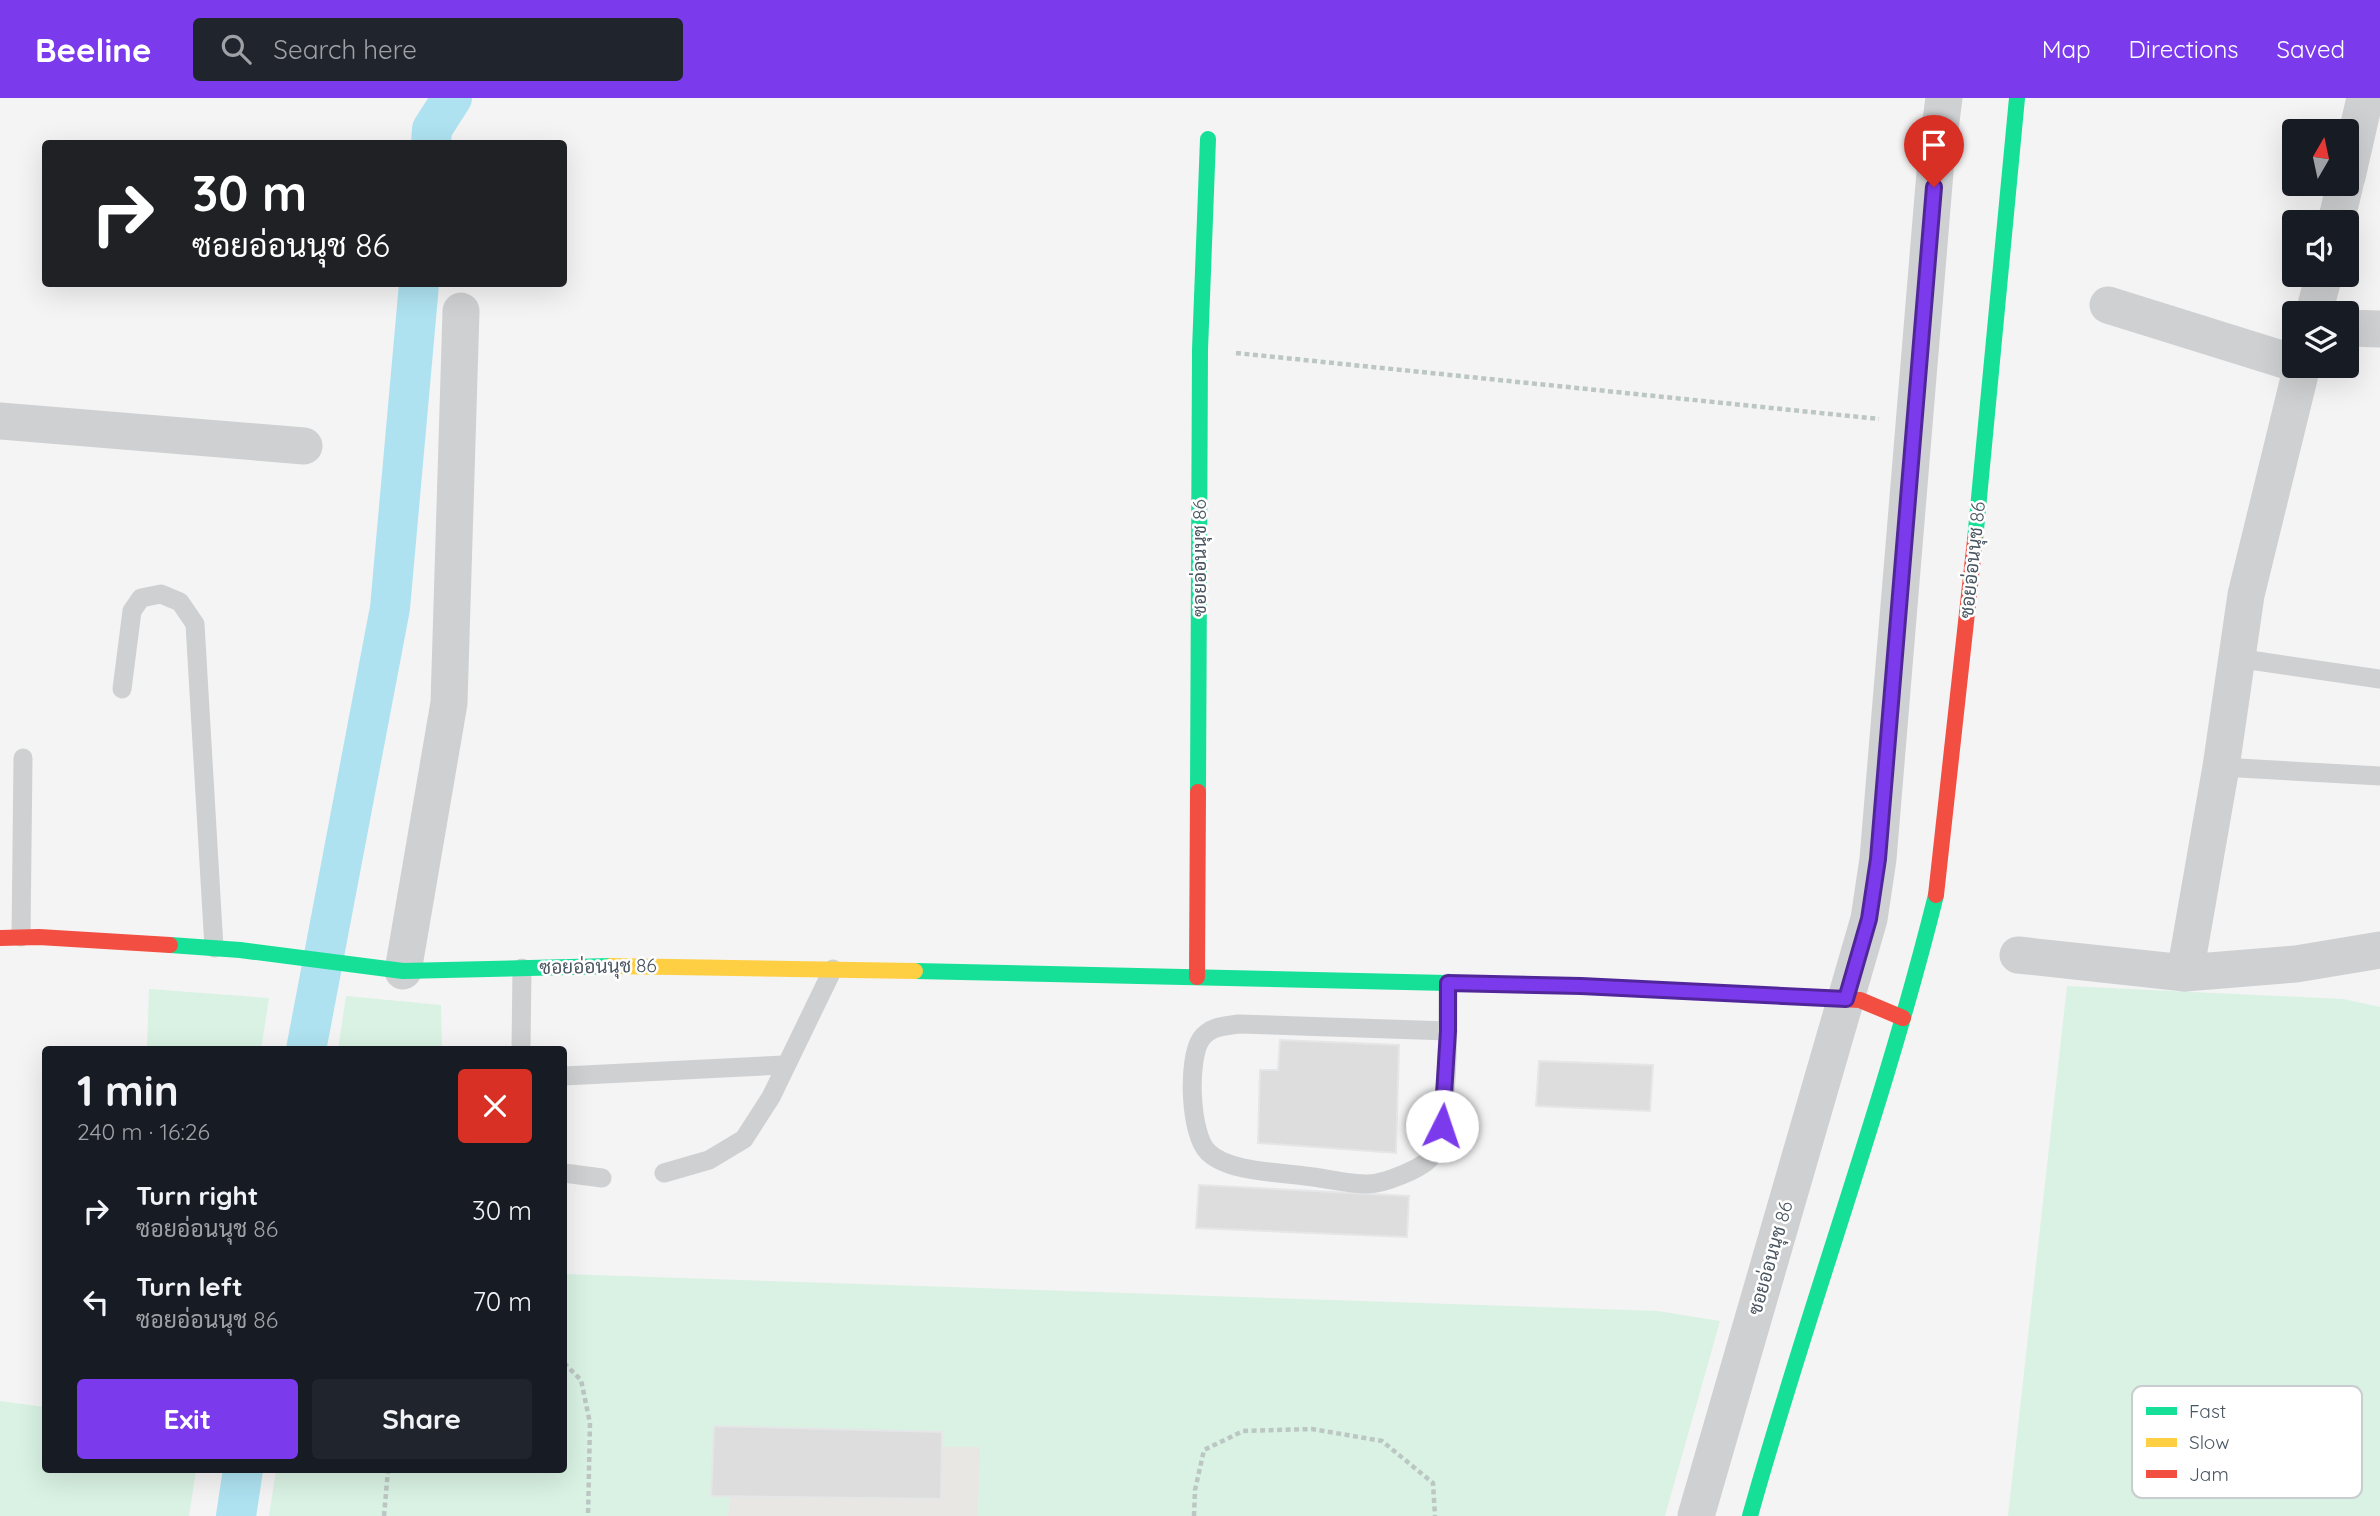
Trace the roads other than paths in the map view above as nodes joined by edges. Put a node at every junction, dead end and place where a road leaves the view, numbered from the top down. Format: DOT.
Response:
graph roads {
  1 [pos="1944,98"];
  2 [pos="2017,98"];
  3 [pos="2365,98"];
  4 [pos="2359,124"];
  5 [pos="1208,139"];
  6 [pos="2108,306"];
  7 [pos="461,311"];
  8 [pos="2359,328"];
  9 [pos="2380,329"];
  10 [pos="2282,359"];
  11 [pos="2299,378"];
  12 [pos="0,421"];
  13 [pos="304,446"];
  14 [pos="2236,658"];
  15 [pos="2380,679"];
  16 [pos="122,689"];
  17 [pos="23,758"];
  18 [pos="2221,767"];
  19 [pos="2380,776"];
  20 [pos="22,937"];
  21 [pos="0,938"];
  22 [pos="214,948"];
  23 [pos="2380,950"];
  24 [pos="2018,956"];
  25 [pos="522,968"];
  26 [pos="833,969"];
  27 [pos="403,971"];
  28 [pos="2185,972"];
  29 [pos="1197,978"];
  30 [pos="1448,983"];
  31 [pos="1846,999"];
  32 [pos="1903,1018"];
  33 [pos="1448,1031"];
  34 [pos="522,1046"];
  35 [pos="784,1065"];
  36 [pos="567,1076"];
  37 [pos="567,1173"];
  38 [pos="664,1173"];
  39 [pos="602,1178"];
  40 [pos="1696,1516"];
  41 [pos="1750,1516"];
  1 -- 31 [label="street, ซอยอ่อนนุช 86"];
  2 -- 32 [label="street, ซอยอ่อนนุช 86"];
  3 -- 4 [label="street"];
  5 -- 29 [label="street, ซอยอ่อนนุช 86"];
  6 -- 10 [label="street"];
  7 -- 27 [label="street"];
  8 -- 9 [label="street"];
  11 -- 14 [label="street"];
  12 -- 13 [label="street"];
  14 -- 15 [label="lane"];
  14 -- 18 [label="street"];
  16 -- 22 [label="lane"];
  17 -- 20 [label="lane"];
  18 -- 19 [label="lane"];
  18 -- 28 [label="street"];
  20 -- 21 [label="street, ซอยอ่อนนุช 86"];
  20 -- 22 [label="street, ซอยอ่อนนุช 86"];
  22 -- 27 [label="street, ซอยอ่อนนุช 86"];
  23 -- 28 [label="street"];
  24 -- 28 [label="street"];
  25 -- 26 [label="street, ซอยอ่อนนุช 86"];
  25 -- 27 [label="street, ซอยอ่อนนุช 86"];
  25 -- 34 [label="lane"];
  26 -- 29 [label="street, ซอยอ่อนนุช 86"];
  26 -- 35 [label="lane"];
  29 -- 30 [label="street, ซอยอ่อนนุช 86"];
  30 -- 31 [label="street, ซอยอ่อนนุช 86"];
  30 -- 33 [label="lane"];
  31 -- 32 [label="street, ซอยอ่อนนุช 86"];
  31 -- 40 [label="street, ซอยอ่อนนุช 86"];
  32 -- 41 [label="street, ซอยอ่อนนุช 86"];
  33 -- 33 [label="lane"];
  35 -- 36 [label="lane"];
  35 -- 38 [label="lane"];
  37 -- 39 [label="lane"];
}
